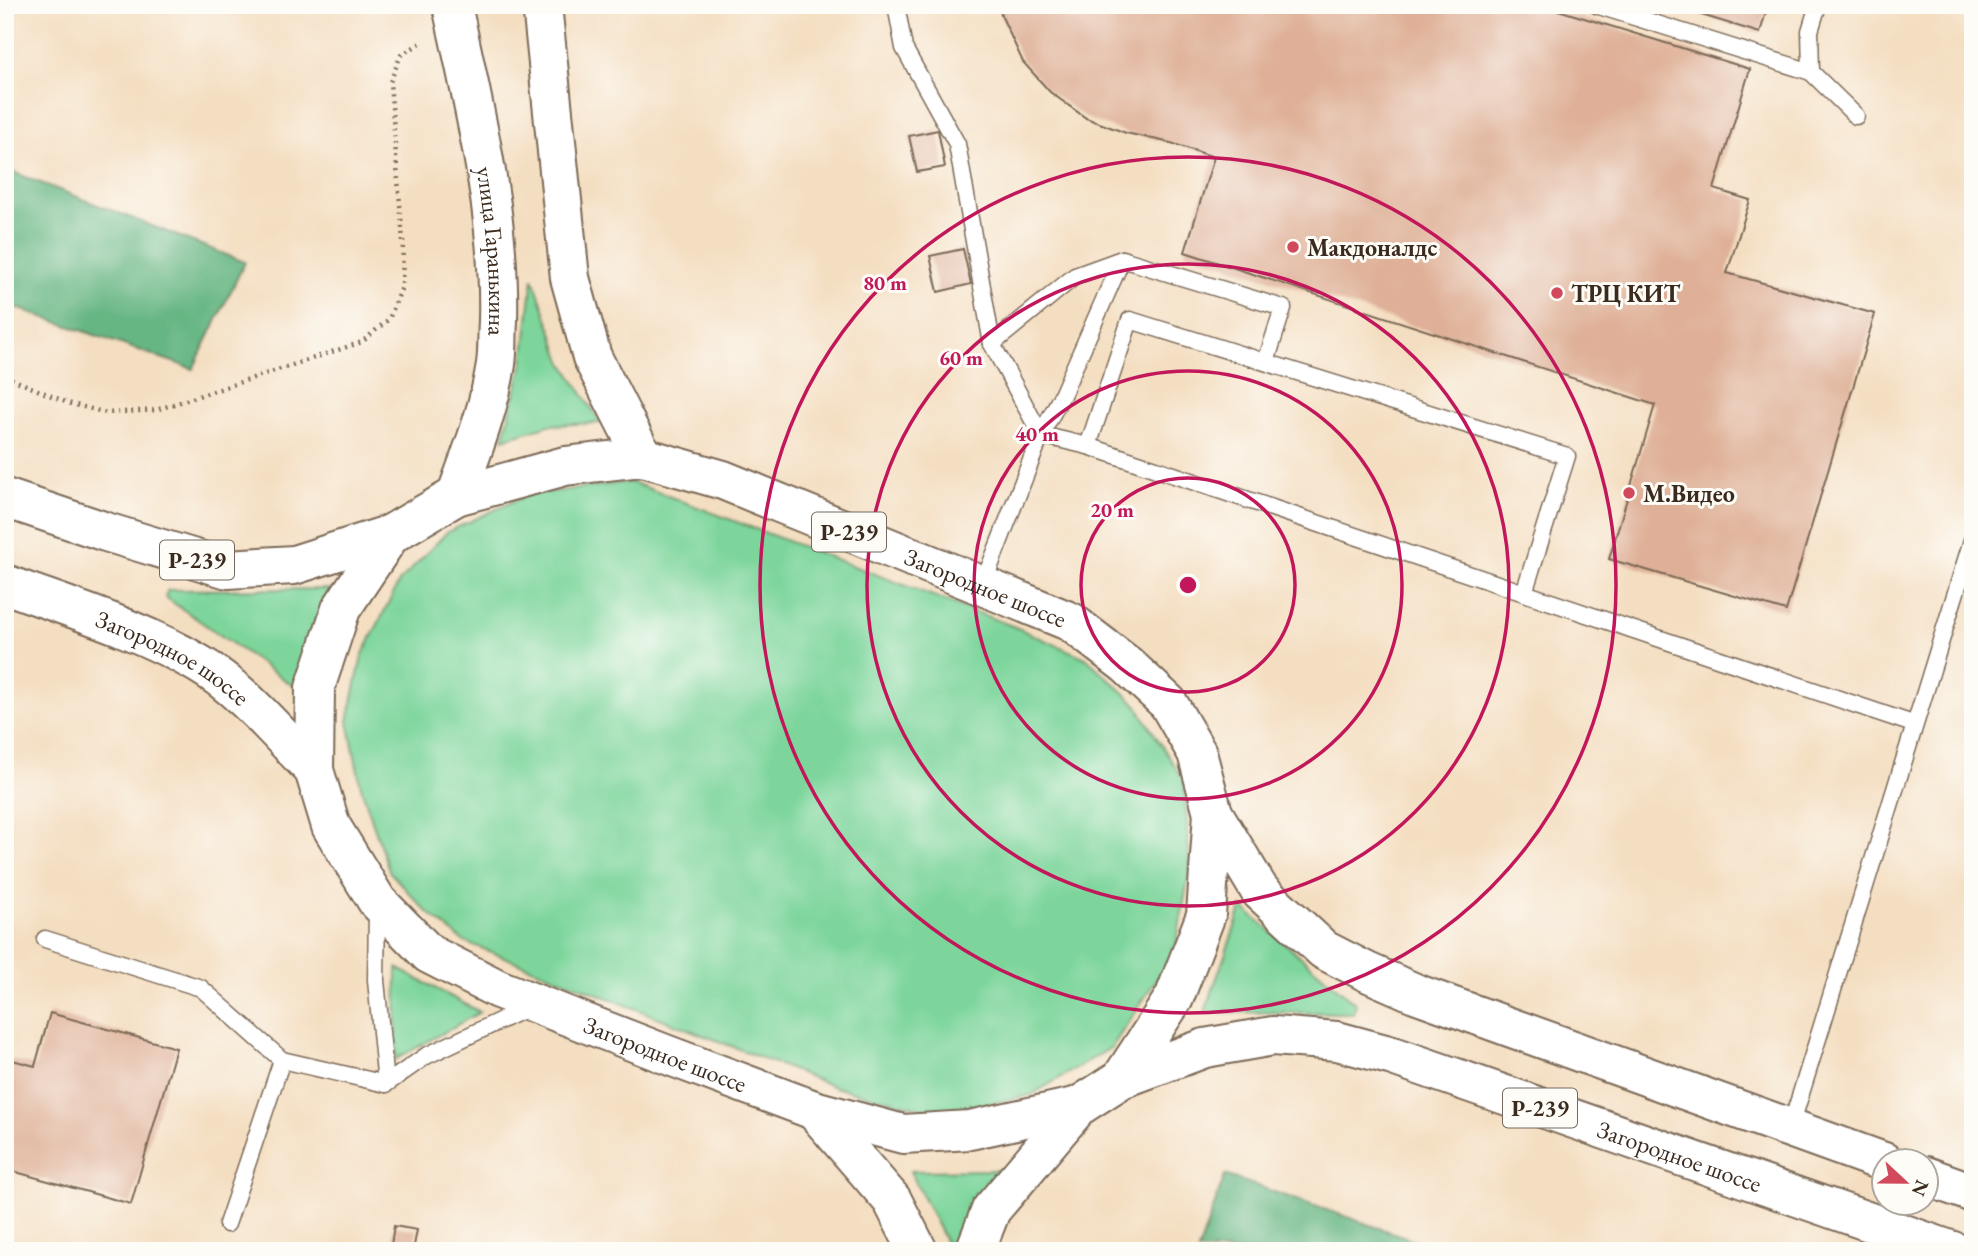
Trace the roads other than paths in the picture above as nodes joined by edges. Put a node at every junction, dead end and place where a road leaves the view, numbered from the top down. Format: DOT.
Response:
graph roads {
  1 [pos="542,5"];
  2 [pos="896,5"];
  3 [pos="1597,5"];
  4 [pos="1818,5"];
  5 [pos="454,14"];
  6 [pos="1811,72"];
  7 [pos="1857,116"];
  8 [pos="1122,259"];
  9 [pos="992,344"];
  10 [pos="1266,362"];
  11 [pos="1041,435"];
  12 [pos="1088,446"];
  13 [pos="643,457"];
  14 [pos="456,496"];
  15 [pos="5,498"];
  16 [pos="391,534"];
  17 [pos="1973,537"];
  18 [pos="5,584"];
  19 [pos="983,584"];
  20 [pos="1524,593"];
  21 [pos="1913,724"];
  22 [pos="314,770"];
  23 [pos="1213,813"];
  24 [pos="377,901"];
  25 [pos="45,939"];
  26 [pos="534,1004"];
  27 [pos="282,1060"];
  28 [pos="1121,1079"];
  29 [pos="386,1084"];
  30 [pos="1079,1106"];
  31 [pos="814,1110"];
  32 [pos="1790,1129"];
  33 [pos="1870,1157"];
  34 [pos="1940,1181"];
  35 [pos="1973,1193"];
  36 [pos="228,1224"];
  37 [pos="918,1251"];
  38 [pos="975,1251"];
  39 [pos="1953,1251"];
  1 -- 13 [label="main road"];
  2 -- 9 [label="lane"];
  3 -- 6 [label="lane"];
  4 -- 6 [label="lane"];
  5 -- 14 [label="main road, улица Гаранькина"];
  6 -- 7 [label="lane"];
  8 -- 9 [label="lane"];
  8 -- 10 [label="lane"];
  8 -- 11 [label="lane"];
  9 -- 11 [label="lane"];
  10 -- 12 [label="lane"];
  10 -- 20 [label="lane"];
  11 -- 12 [label="lane"];
  11 -- 19 [label="lane"];
  12 -- 20 [label="lane"];
  13 -- 14 [label="main road, Загородное шоссе / Р-239"];
  13 -- 19 [label="main road, Загородное шоссе / Р-239"];
  14 -- 16 [label="main road, Загородное шоссе / Р-239"];
  15 -- 16 [label="main road, Загородное шоссе / Р-239"];
  16 -- 22 [label="main road, Загородное шоссе / Р-239"];
  17 -- 21 [label="lane"];
  18 -- 22 [label="main road, Загородное шоссе / Р-239"];
  19 -- 23 [label="main road, Загородное шоссе / Р-239"];
  20 -- 21 [label="lane"];
  21 -- 32 [label="lane"];
  22 -- 24 [label="main road, Загородное шоссе / Р-239"];
  23 -- 28 [label="main road, Загородное шоссе / Р-239"];
  23 -- 32 [label="main road, Загородное шоссе / Р-239"];
  24 -- 26 [label="main road, Загородное шоссе / Р-239"];
  24 -- 29 [label="lane"];
  25 -- 27 [label="lane"];
  26 -- 29 [label="lane"];
  26 -- 31 [label="main road, Загородное шоссе / Р-239"];
  27 -- 29 [label="lane"];
  27 -- 36 [label="lane"];
  28 -- 30 [label="main road, Загородное шоссе / Р-239"];
  28 -- 39 [label="main road, Загородное шоссе / Р-239"];
  30 -- 31 [label="main road, Загородное шоссе / Р-239"];
  30 -- 38 [label="main road"];
  31 -- 37 [label="main road"];
  32 -- 33 [label="main road, Загородное шоссе / Р-239"];
  34 -- 35 [label="main road"];
}
